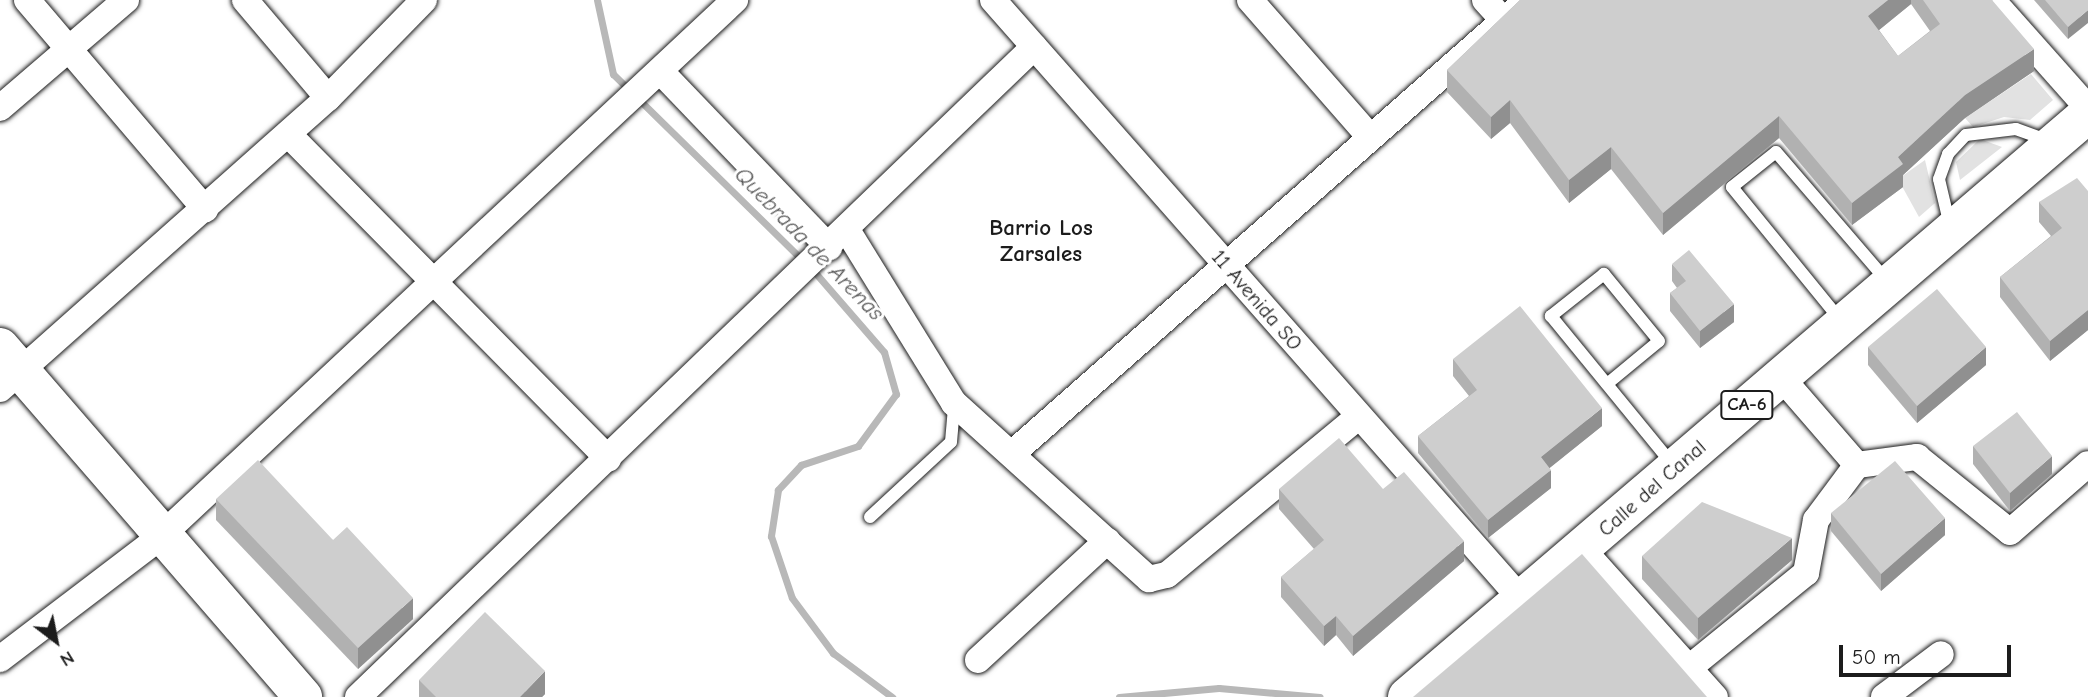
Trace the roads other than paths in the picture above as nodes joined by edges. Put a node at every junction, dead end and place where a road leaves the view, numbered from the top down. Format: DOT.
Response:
graph roads {
  1 [pos="27,0"];
  2 [pos="126,0"];
  3 [pos="245,0"];
  4 [pos="424,0"];
  5 [pos="735,0"];
  6 [pos="993,0"];
  7 [pos="1250,0"];
  8 [pos="1485,0"];
  9 [pos="1527,0"];
  10 [pos="1992,0"];
  11 [pos="1503,20"];
  12 [pos="1034,47"];
  13 [pos="69,49"];
  14 [pos="656,77"];
  15 [pos="328,98"];
  16 [pos="0,108"];
  17 [pos="2088,108"];
  18 [pos="2088,114"];
  19 [pos="288,134"];
  20 [pos="1369,136"];
  21 [pos="2053,143"];
  22 [pos="205,209"];
  23 [pos="1951,228"];
  24 [pos="830,246"];
  25 [pos="1223,262"];
  26 [pos="434,282"];
  27 [pos="1888,282"];
  28 [pos="1842,322"];
  29 [pos="7,369"];
  30 [pos="1780,376"];
  31 [pos="1607,384"];
  32 [pos="954,403"];
  33 [pos="1359,416"];
  34 [pos="1014,452"];
  35 [pos="608,459"];
  36 [pos="2088,464"];
  37 [pos="1857,465"];
  38 [pos="1675,468"];
  39 [pos="870,517"];
  40 [pos="160,537"];
  41 [pos="1107,541"];
  42 [pos="1582,549"];
  43 [pos="1521,599"];
  44 [pos="1941,654"];
  45 [pos="0,659"];
  46 [pos="978,660"];
  47 [pos="1689,668"];
  48 [pos="289,692"];
  49 [pos="358,697"];
  50 [pos="1407,697"];
  51 [pos="1715,697"];
  52 [pos="1884,697"];
  1 -- 13 [label="street"];
  2 -- 13 [label="street"];
  3 -- 15 [label="street"];
  4 -- 15 [label="street"];
  5 -- 14 [label="street"];
  6 -- 12 [label="street, 11 Avenida SO"];
  7 -- 20 [label="street"];
  8 -- 11 [label="street"];
  9 -- 11 [label="street"];
  10 -- 17 [label="street"];
  11 -- 20 [label="street"];
  12 -- 24 [label="street"];
  12 -- 25 [label="street, 11 Avenida SO"];
  13 -- 16 [label="street"];
  13 -- 22 [label="street"];
  14 -- 24 [label="street"];
  14 -- 26 [label="street"];
  15 -- 19 [label="street"];
  18 -- 21 [label="highway, Calle del Canal / CA-6"];
  19 -- 22 [label="street"];
  19 -- 26 [label="street"];
  20 -- 25 [label="street"];
  21 -- 23 [label="highway, Calle del Canal / CA-6"];
  21 -- 23 [label="lane"];
  22 -- 29 [label="street"];
  23 -- 27 [label="highway, Calle del Canal / CA-6"];
  24 -- 32 [label="street"];
  24 -- 35 [label="street"];
  25 -- 33 [label="street, 11 Avenida SO"];
  25 -- 34 [label="street"];
  26 -- 35 [label="street"];
  26 -- 40 [label="street"];
  27 -- 28 [label="highway, Calle del Canal / CA-6"];
  27 -- 28 [label="lane"];
  28 -- 30 [label="highway, Calle del Canal / CA-6"];
  29 -- 40 [label="highway"];
  30 -- 37 [label="street"];
  30 -- 38 [label="highway, Calle del Canal / CA-6"];
  31 -- 31 [label="lane"];
  31 -- 38 [label="lane"];
  32 -- 34 [label="street"];
  32 -- 39 [label="lane"];
  33 -- 41 [label="street"];
  33 -- 43 [label="street, 11 Avenida SO"];
  34 -- 41 [label="street"];
  35 -- 49 [label="street"];
  36 -- 37 [label="street"];
  37 -- 47 [label="street"];
  38 -- 42 [label="highway, Calle del Canal / CA-6"];
  40 -- 45 [label="street"];
  40 -- 48 [label="highway"];
  41 -- 46 [label="street"];
  42 -- 43 [label="highway, Calle del Canal / CA-6"];
  42 -- 47 [label="street"];
  43 -- 50 [label="highway, Calle del Canal / CA-6"];
  44 -- 52 [label="street"];
  47 -- 51 [label="street"];
}
